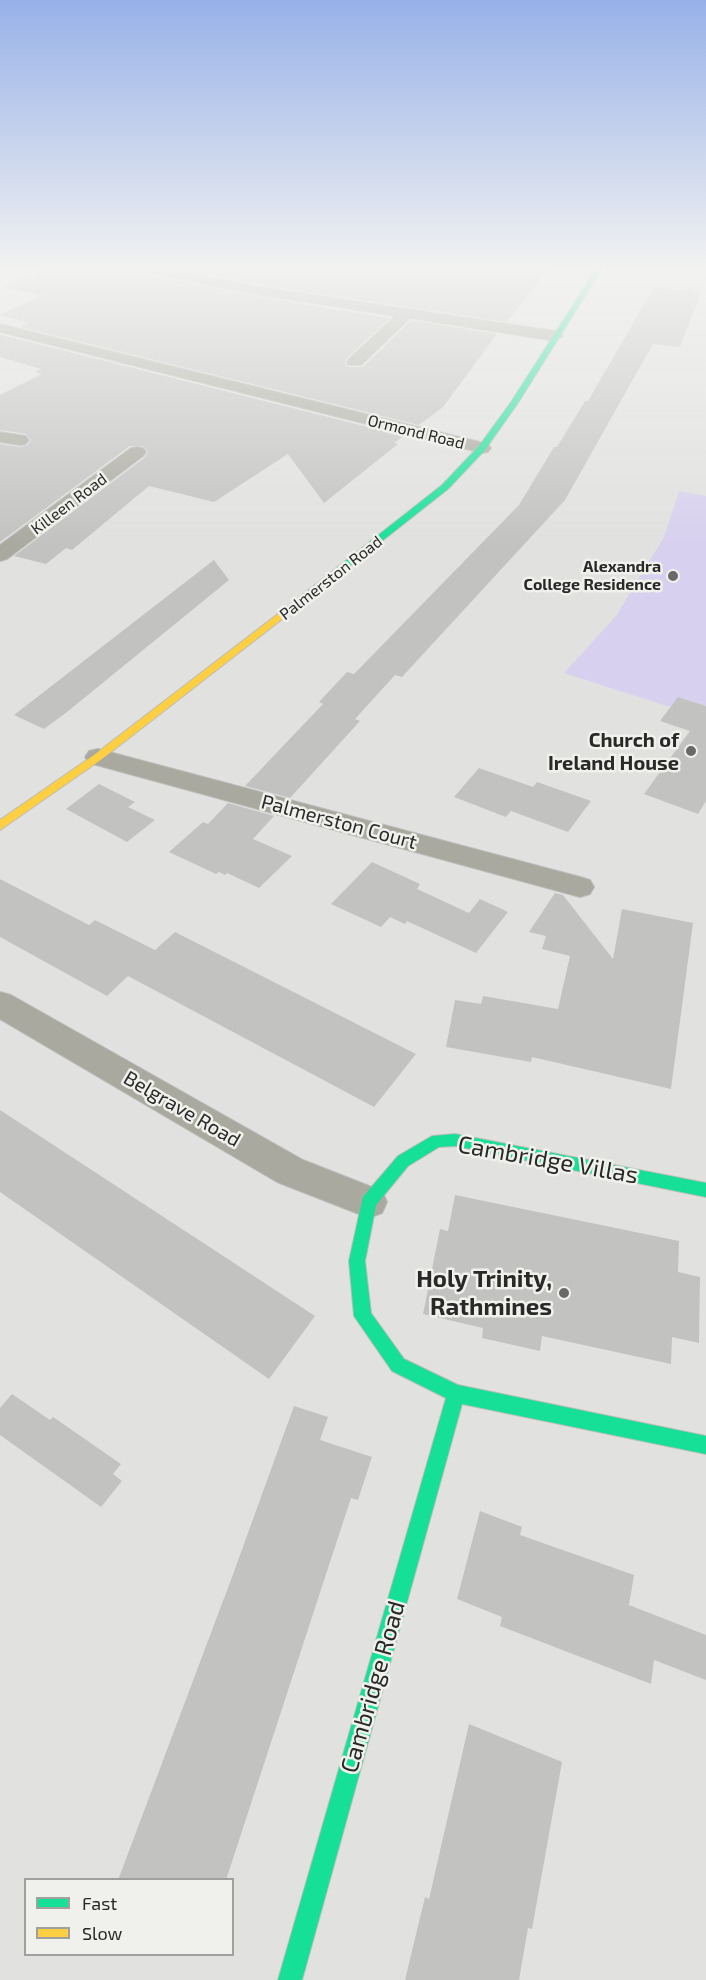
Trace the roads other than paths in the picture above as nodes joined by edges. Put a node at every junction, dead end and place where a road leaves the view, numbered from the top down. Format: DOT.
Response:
graph roads {
  1 [pos="134,361"];
  2 [pos="539,361"];
  3 [pos="0,437"];
  4 [pos="20,440"];
  5 [pos="482,448"];
  6 [pos="137,452"];
  7 [pos="0,555"];
  8 [pos="98,757"];
  9 [pos="0,826"];
  10 [pos="580,887"];
  11 [pos="0,1004"];
  12 [pos="706,1190"];
  13 [pos="369,1202"];
  14 [pos="456,1394"];
  15 [pos="706,1445"];
  16 [pos="290,1980"];
  1 -- 5 [label="street, Ormond Road"];
  2 -- 5 [label="street, Palmerston Road"];
  3 -- 4 [label="street"];
  5 -- 8 [label="street, Palmerston Road"];
  6 -- 7 [label="street, Killeen Road"];
  8 -- 9 [label="street, Palmerston Road"];
  8 -- 10 [label="street, Palmerston Court"];
  11 -- 13 [label="street, Belgrave Road"];
  12 -- 13 [label="street, Cambridge Villas"];
  13 -- 14 [label="street, Cambridge Villas"];
  14 -- 15 [label="street, Cambridge Villas"];
  14 -- 16 [label="street, Cambridge Road"];
}
